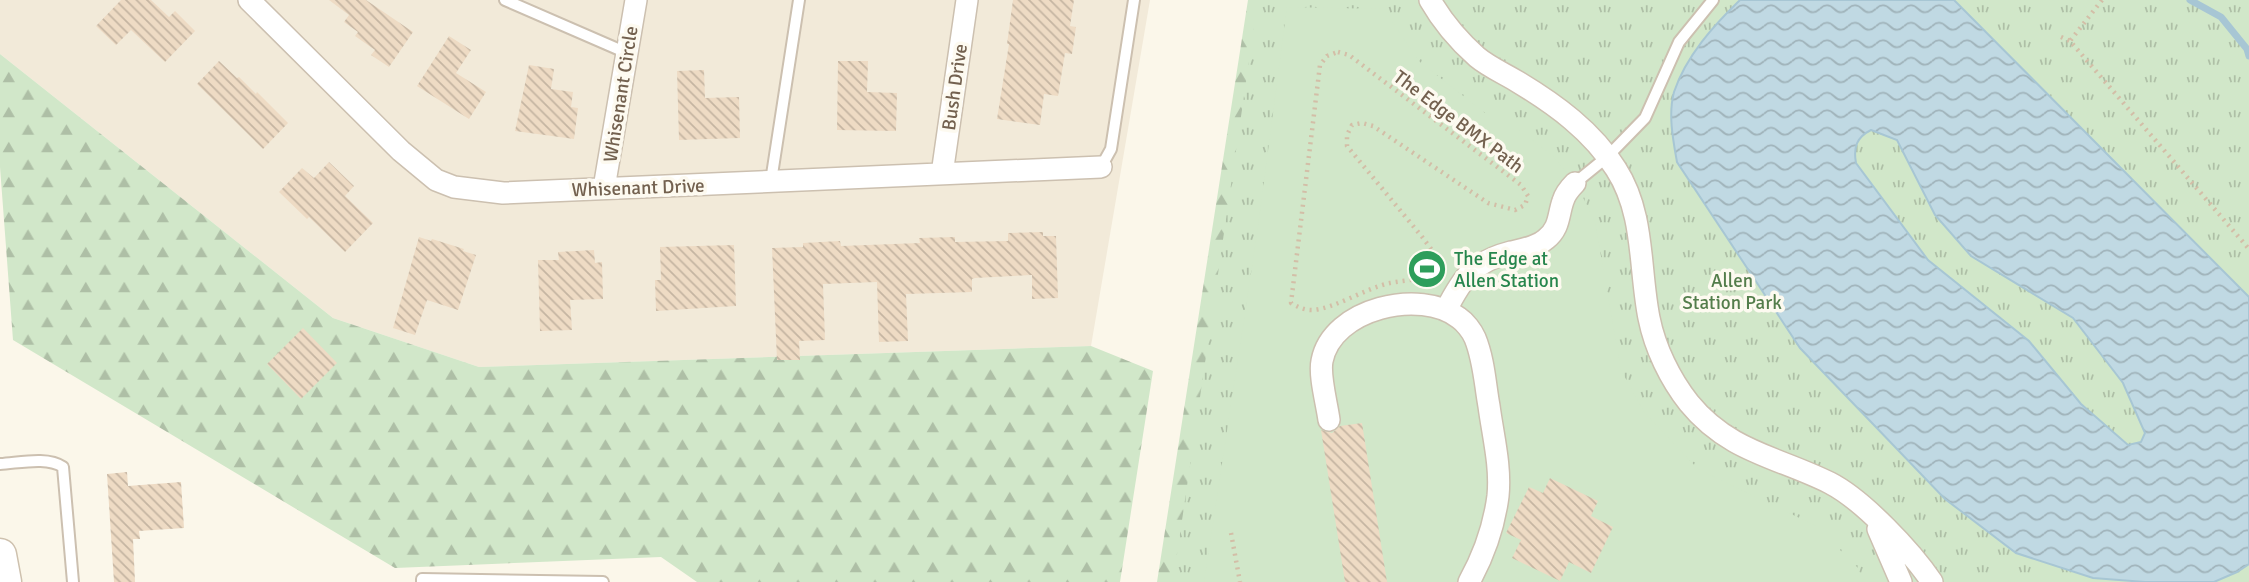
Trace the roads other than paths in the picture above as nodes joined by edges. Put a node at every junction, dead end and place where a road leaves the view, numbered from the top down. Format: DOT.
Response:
graph roads {
  1 [pos="505,0"];
  2 [pos="636,0"];
  3 [pos="799,0"];
  4 [pos="967,0"];
  5 [pos="1134,0"];
  6 [pos="1430,0"];
  7 [pos="1713,0"];
  8 [pos="253,1"];
  9 [pos="627,53"];
  10 [pos="1607,158"];
  11 [pos="1101,167"];
  12 [pos="942,174"];
  13 [pos="771,181"];
  14 [pos="1575,183"];
  15 [pos="604,188"];
  16 [pos="1446,310"];
  17 [pos="1329,420"];
  18 [pos="0,464"];
  19 [pos="1869,512"];
  20 [pos="0,555"];
  21 [pos="5,582"];
  22 [pos="73,582"];
  23 [pos="422,582"];
  24 [pos="603,582"];
  25 [pos="1469,582"];
  26 [pos="1476,582"];
  27 [pos="1490,582"];
  28 [pos="1901,582"];
  29 [pos="1932,582"];
  1 -- 9 [label="lane"];
  2 -- 9 [label="street, Whisenant Circle"];
  3 -- 13 [label="lane"];
  4 -- 12 [label="street, Bush Drive"];
  5 -- 11 [label="lane"];
  6 -- 10 [label="street"];
  7 -- 10 [label="lane"];
  8 -- 15 [label="street, Whisenant Drive"];
  9 -- 15 [label="street, Whisenant Circle"];
  10 -- 14 [label="lane"];
  10 -- 19 [label="street"];
  11 -- 12 [label="street, Whisenant Drive"];
  12 -- 13 [label="street, Whisenant Drive"];
  13 -- 15 [label="street, Whisenant Drive"];
  14 -- 16 [label="street"];
  16 -- 17 [label="street"];
  16 -- 25 [label="street"];
  18 -- 22 [label="lane"];
  19 -- 28 [label="street"];
  19 -- 29 [label="street"];
  20 -- 21 [label="street"];
  23 -- 24 [label="lane"];
  26 -- 27 [label="street"];
}
